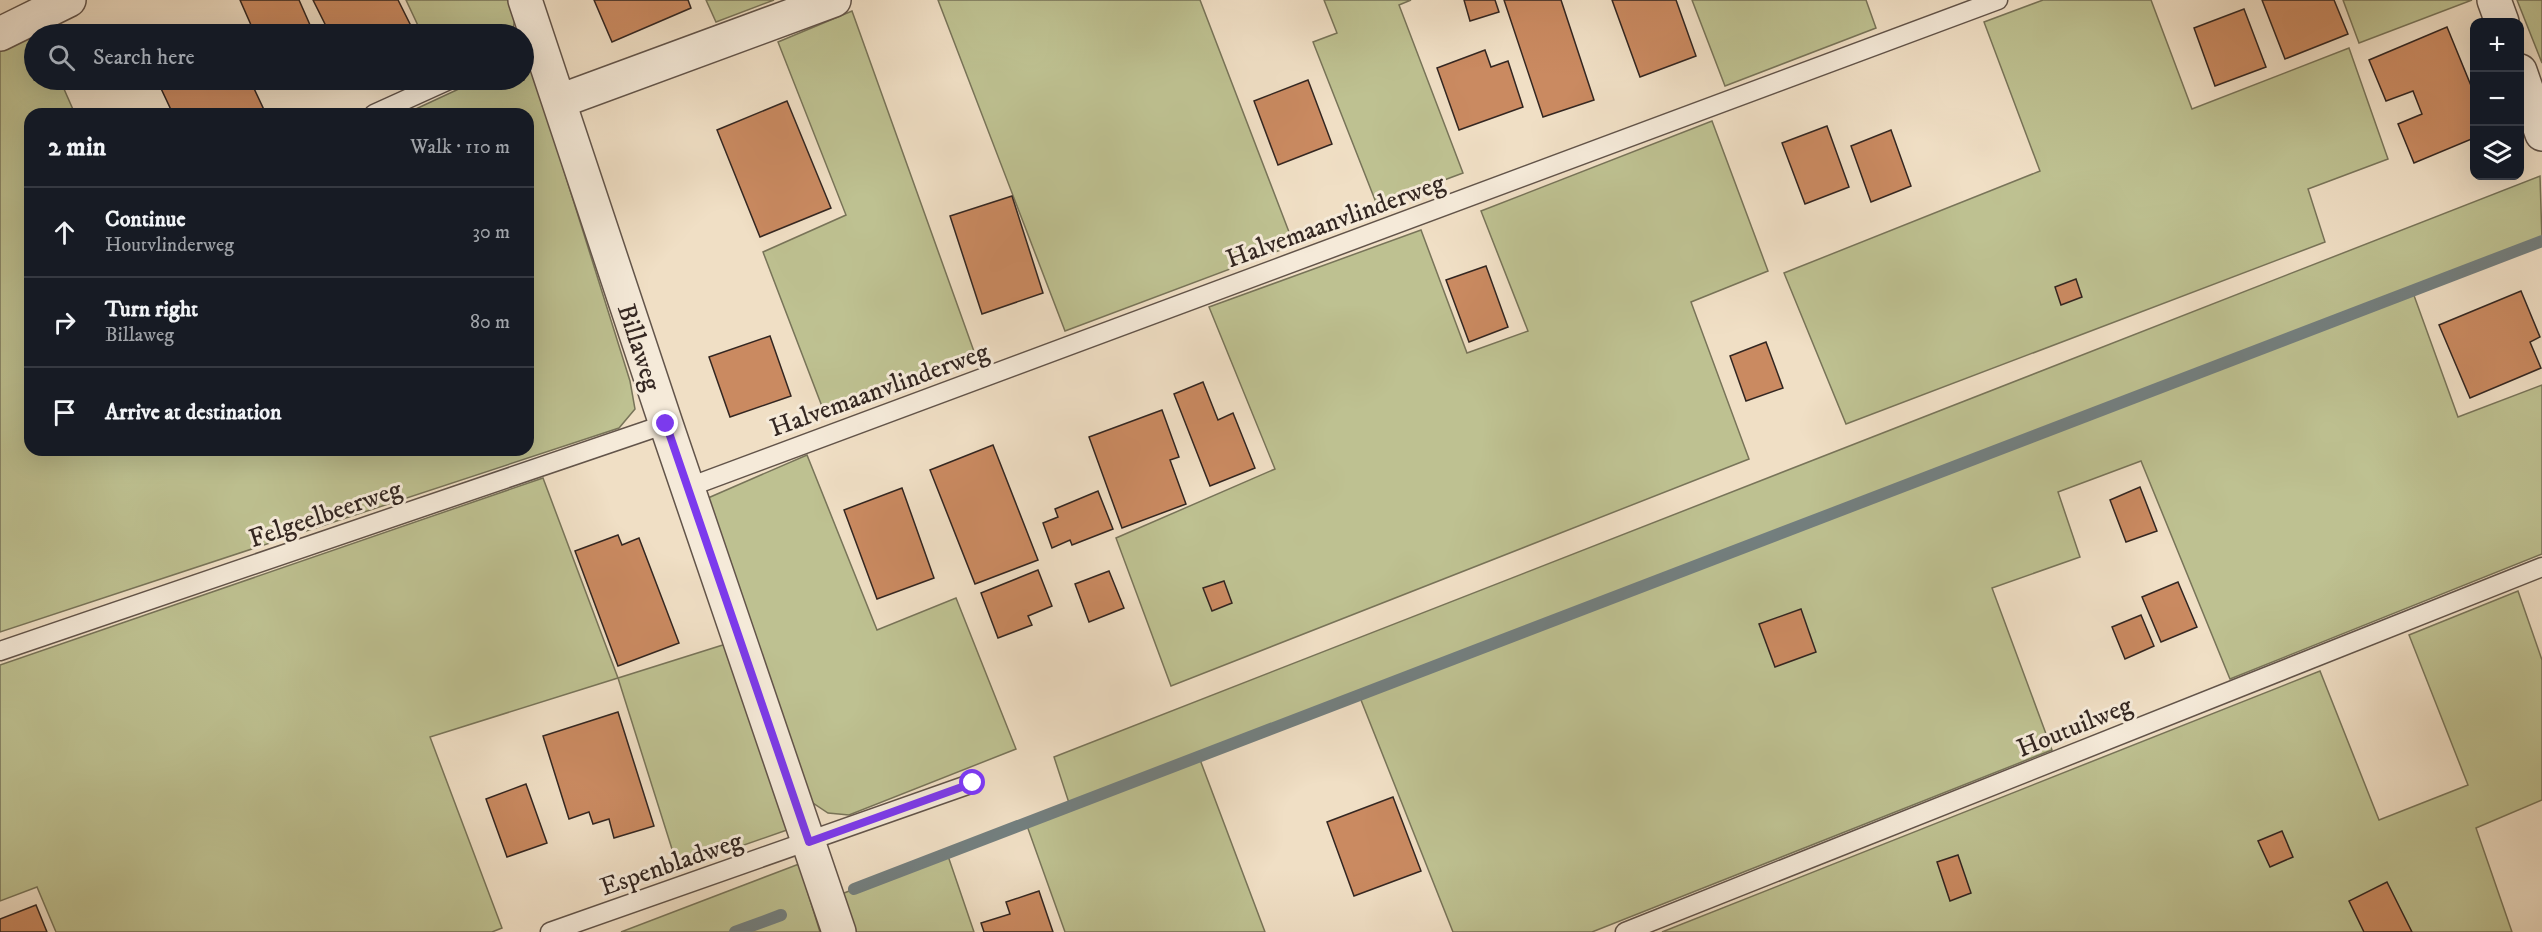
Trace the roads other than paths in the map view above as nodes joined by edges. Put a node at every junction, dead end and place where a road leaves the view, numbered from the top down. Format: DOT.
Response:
graph roads {
  1 [pos="69,0"];
  2 [pos="525,0"];
  3 [pos="834,0"];
  4 [pos="1998,0"];
  5 [pos="2494,0"];
  6 [pos="2501,18"];
  7 [pos="529,24"];
  8 [pos="0,34"];
  9 [pos="534,46"];
  10 [pos="2520,72"];
  11 [pos="427,90"];
  12 [pos="560,101"];
  13 [pos="387,108"];
  14 [pos="2542,134"];
  15 [pos="666,424"];
  16 [pos="689,487"];
  17 [pos="2542,567"];
  18 [pos="0,651"];
  19 [pos="973,783"];
  20 [pos="809,842"];
  21 [pos="550,932"];
  22 [pos="839,932"];
  23 [pos="1625,932"];
  1 -- 8 [label="street"];
  2 -- 7 [label="street, Billaweg"];
  3 -- 12 [label="street"];
  4 -- 16 [label="lane, Halvemaanvlinderweg"];
  5 -- 6 [label="street"];
  9 -- 12 [label="street, Billaweg"];
  10 -- 14 [label="street"];
  11 -- 13 [label="lane"];
  12 -- 15 [label="street, Billaweg"];
  15 -- 16 [label="street, Billaweg"];
  15 -- 18 [label="lane, Felgeelbeerweg"];
  16 -- 20 [label="street, Billaweg"];
  17 -- 23 [label="lane, Houtuilweg"];
  19 -- 20 [label="lane, Espenbladweg"];
  20 -- 21 [label="lane, Espenbladweg"];
  20 -- 22 [label="street, Billaweg"];
}
